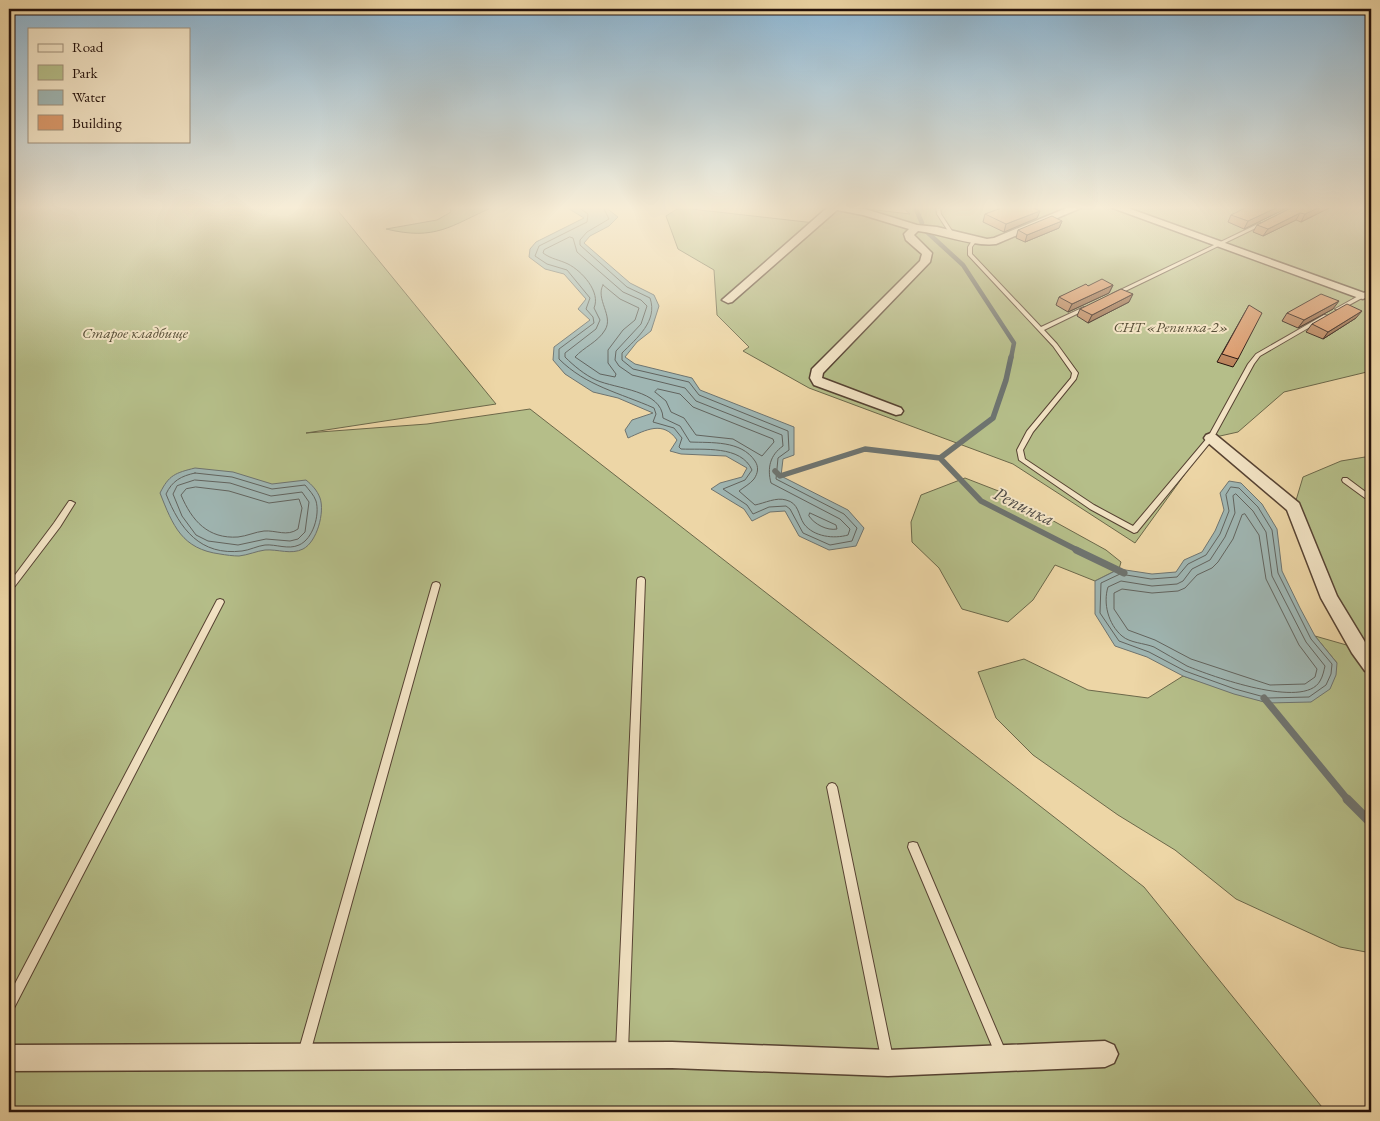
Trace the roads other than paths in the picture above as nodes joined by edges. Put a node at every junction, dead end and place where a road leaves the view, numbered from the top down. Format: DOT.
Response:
graph roads {
  1 [pos="775,259"];
  2 [pos="926,259"];
  3 [pos="975,259"];
  4 [pos="1187,259"];
  5 [pos="1265,259"];
  6 [pos="1367,293"];
  7 [pos="1112,296"];
  8 [pos="728,300"];
  9 [pos="1094,304"];
  10 [pos="1040,330"];
  11 [pos="896,411"];
  12 [pos="1211,438"];
  13 [pos="1345,480"];
  14 [pos="1371,499"];
  15 [pos="71,503"];
  16 [pos="641,580"];
  17 [pos="436,584"];
  18 [pos="9,588"];
  19 [pos="220,602"];
  20 [pos="1371,666"];
  21 [pos="832,787"];
  22 [pos="913,847"];
  23 [pos="9,1006"];
  24 [pos="1105,1054"];
  25 [pos="622,1055"];
  26 [pos="9,1058"];
  27 [pos="303,1058"];
  28 [pos="1003,1058"];
  29 [pos="888,1063"];
  1 -- 8 [label="street"];
  2 -- 11 [label="street"];
  3 -- 10 [label="lane"];
  4 -- 7 [label="lane"];
  5 -- 6 [label="street"];
  6 -- 12 [label="lane"];
  9 -- 10 [label="lane"];
  10 -- 12 [label="lane"];
  12 -- 20 [label="street"];
  13 -- 14 [label="lane"];
  15 -- 18 [label="lane"];
  16 -- 25 [label="lane"];
  17 -- 27 [label="lane"];
  19 -- 23 [label="lane"];
  21 -- 29 [label="lane"];
  22 -- 28 [label="lane"];
  24 -- 28 [label="street"];
  25 -- 27 [label="street"];
  25 -- 29 [label="street"];
  26 -- 27 [label="street"];
  28 -- 29 [label="street"];
}
